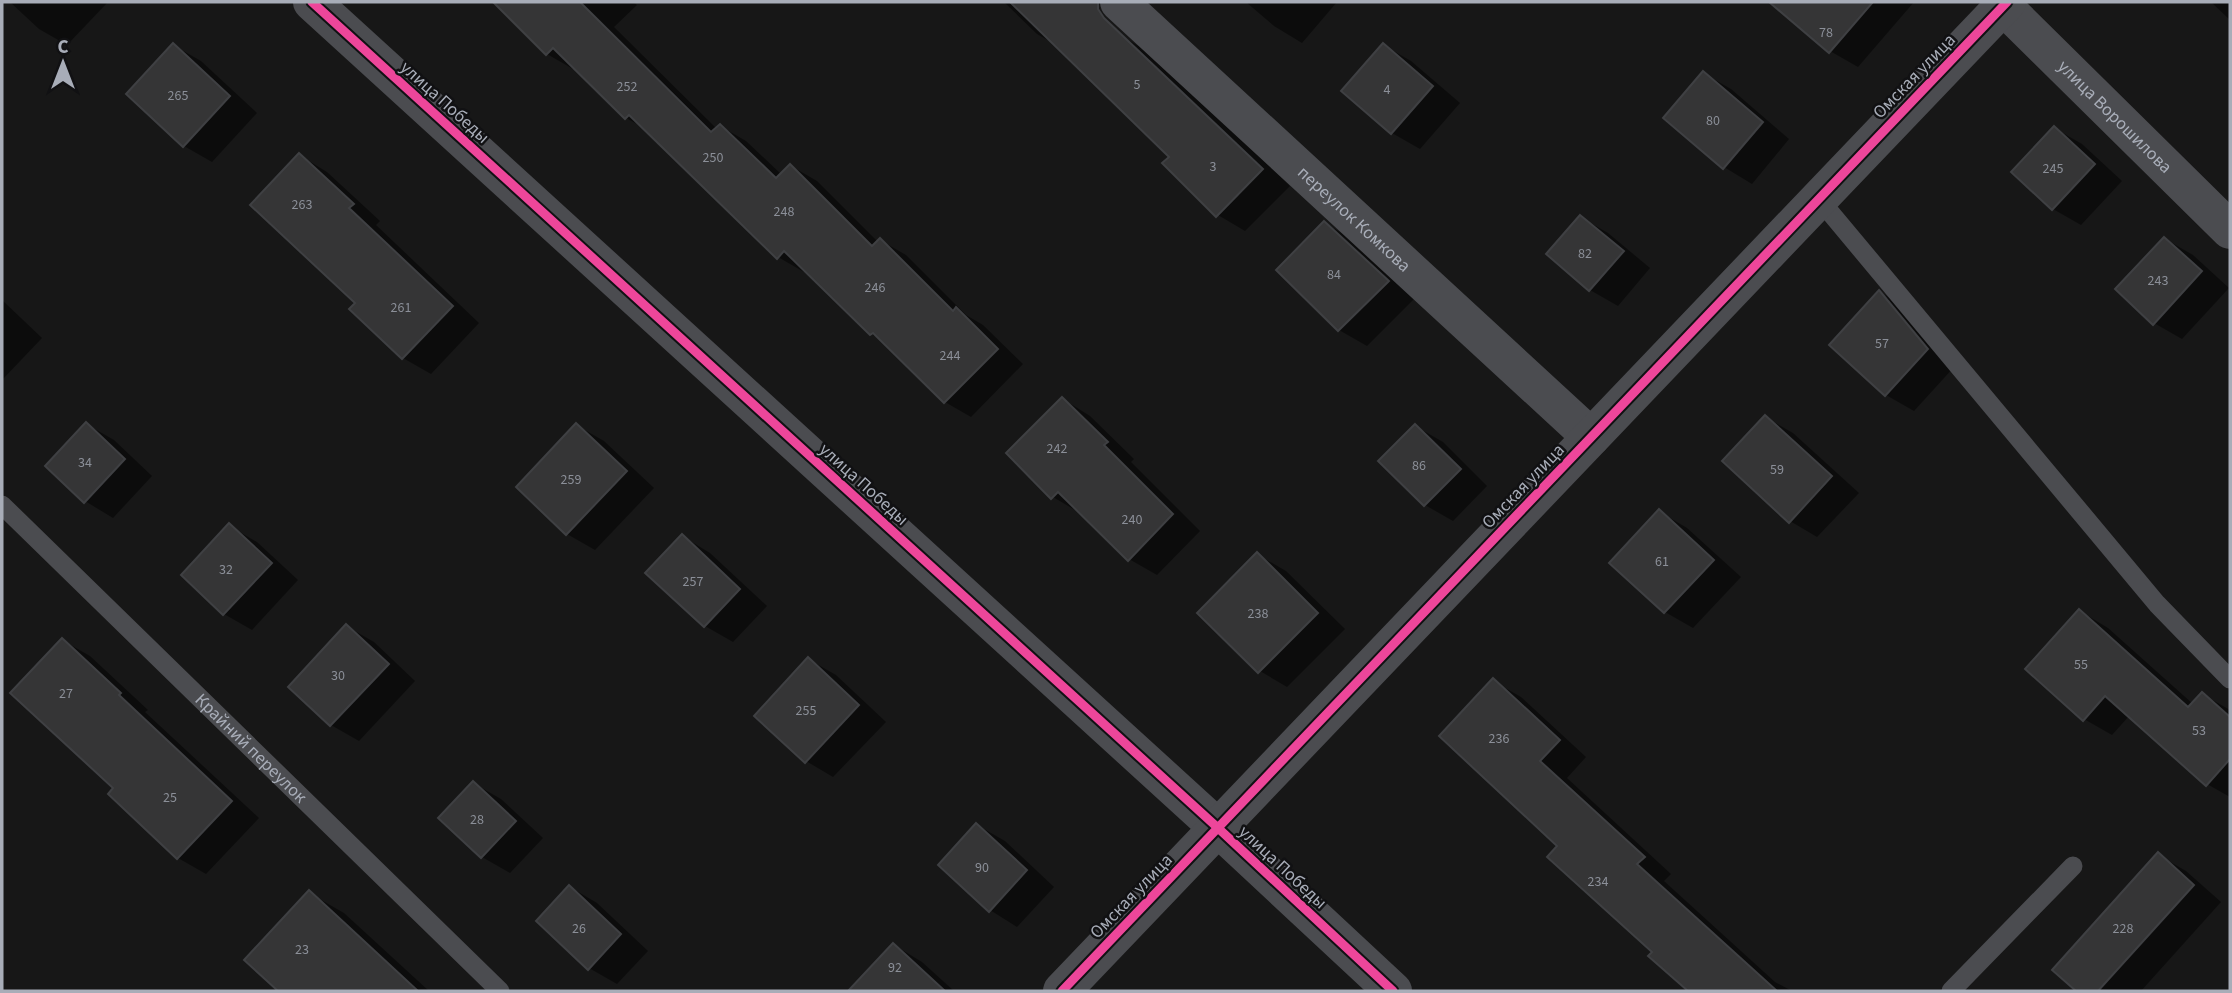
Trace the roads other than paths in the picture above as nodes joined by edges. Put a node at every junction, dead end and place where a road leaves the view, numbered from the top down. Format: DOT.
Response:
graph roads {
  1 [pos="312,2"];
  2 [pos="1119,2"];
  3 [pos="2003,3"];
  4 [pos="1819,199"];
  5 [pos="2230,230"];
  6 [pos="1591,437"];
  7 [pos="2,505"];
  8 [pos="2230,679"];
  9 [pos="1218,828"];
  10 [pos="2073,866"];
  11 [pos="500,991"];
  12 [pos="1062,991"];
  13 [pos="1393,991"];
  14 [pos="1951,991"];
  1 -- 9 [label="street, улица Победы"];
  2 -- 6 [label="street, переулок Комкова"];
  3 -- 4 [label="street, Омская улица"];
  3 -- 5 [label="street, улица Ворошилова"];
  4 -- 6 [label="street, Омская улица"];
  4 -- 8 [label="lane"];
  6 -- 9 [label="street, Омская улица"];
  7 -- 11 [label="lane, Крайний переулок"];
  9 -- 12 [label="street, Омская улица"];
  9 -- 13 [label="street, улица Победы"];
  10 -- 14 [label="lane"];
}
